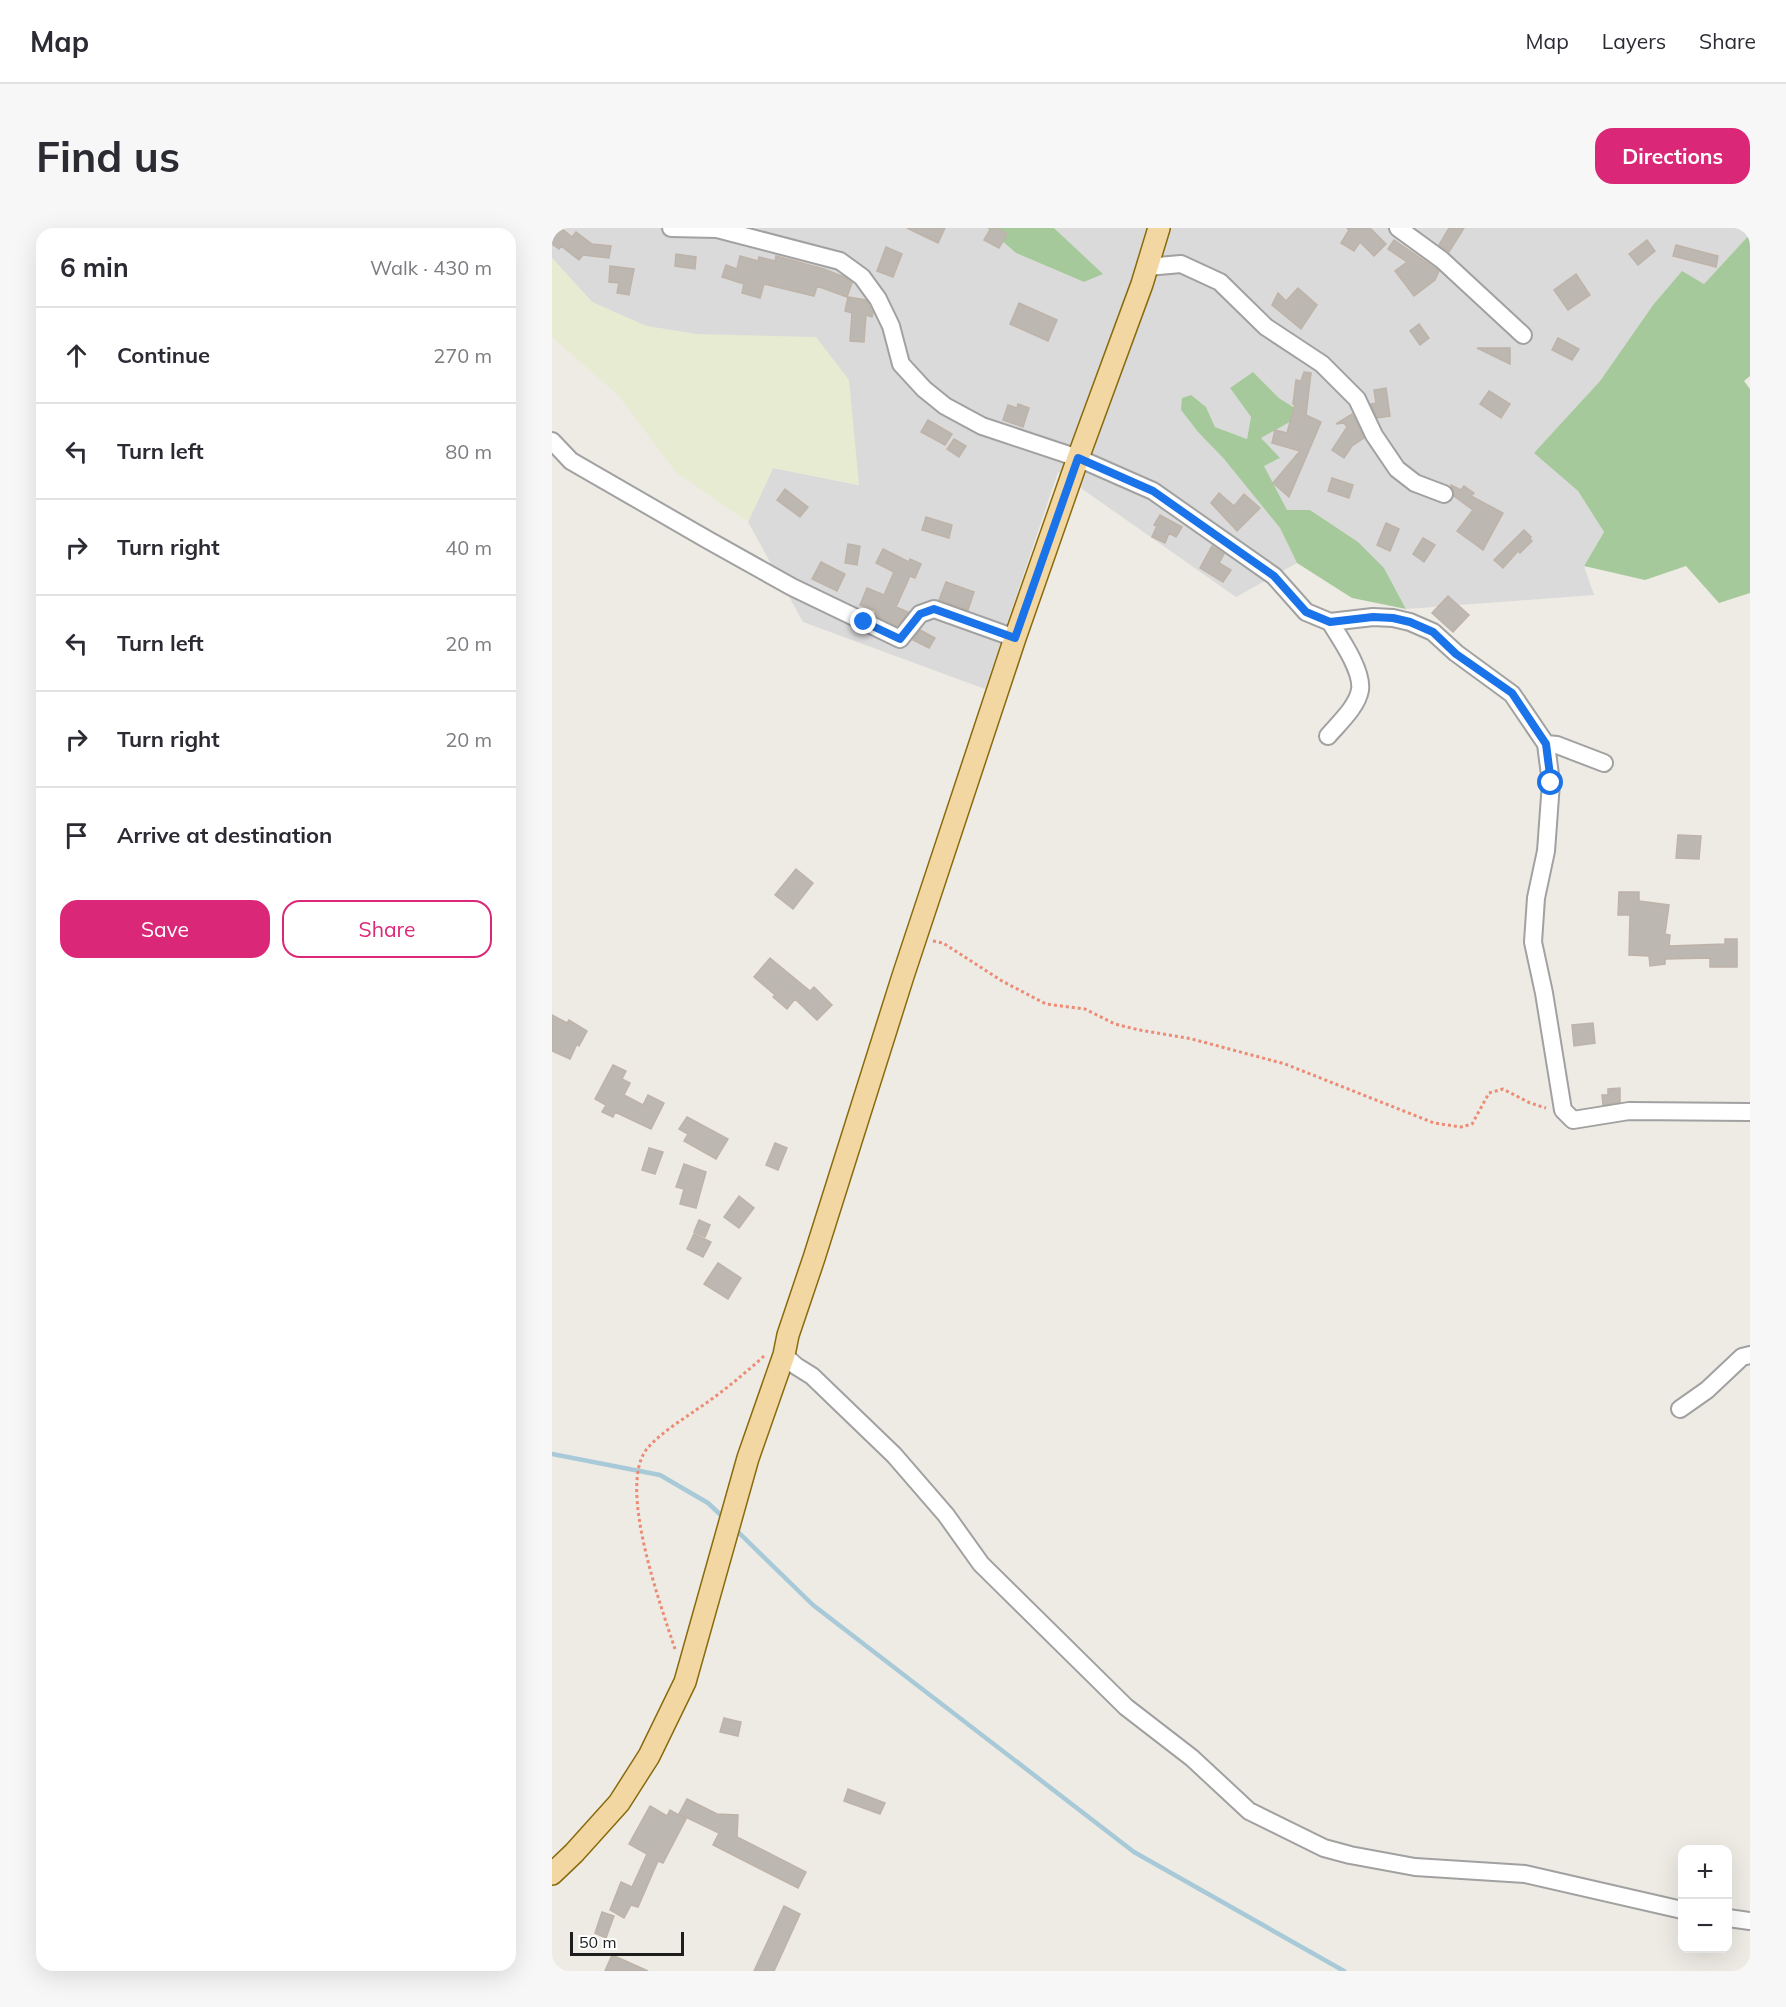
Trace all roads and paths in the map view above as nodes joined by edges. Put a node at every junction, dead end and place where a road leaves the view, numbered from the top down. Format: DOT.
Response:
graph roads {
  1 [pos="671,228"];
  2 [pos="1160,228"];
  3 [pos="1398,228"];
  4 [pos="1147,267"];
  5 [pos="1523,336"];
  6 [pos="552,441"];
  7 [pos="1078,458"];
  8 [pos="1444,494"];
  9 [pos="1330,622"];
  10 [pos="1015,638"];
  11 [pos="1328,736"];
  12 [pos="1546,744"];
  13 [pos="1604,763"];
  14 [pos="916,939"];
  15 [pos="1563,1110"];
  16 [pos="1750,1112"];
  17 [pos="786,1345"];
  18 [pos="1750,1355"];
  19 [pos="1680,1409"];
  20 [pos="675,1649"];
  21 [pos="552,1874"];
  22 [pos="1678,1909"];
  23 [pos="1732,1919"];
  24 [pos="1750,1921"];
  1 -- 7 [label="street"];
  2 -- 4 [label="main road"];
  3 -- 5 [label="street"];
  4 -- 7 [label="main road"];
  4 -- 8 [label="street"];
  6 -- 10 [label="street"];
  7 -- 9 [label="street"];
  7 -- 10 [label="main road"];
  9 -- 11 [label="street"];
  9 -- 12 [label="street"];
  10 -- 14 [label="main road"];
  12 -- 13 [label="street"];
  12 -- 15 [label="street"];
  14 -- 15 [label="path"];
  14 -- 17 [label="main road"];
  15 -- 16 [label="street"];
  17 -- 20 [label="path"];
  17 -- 21 [label="main road"];
  17 -- 22 [label="street"];
  18 -- 19 [label="street"];
  23 -- 24 [label="street"];
}
